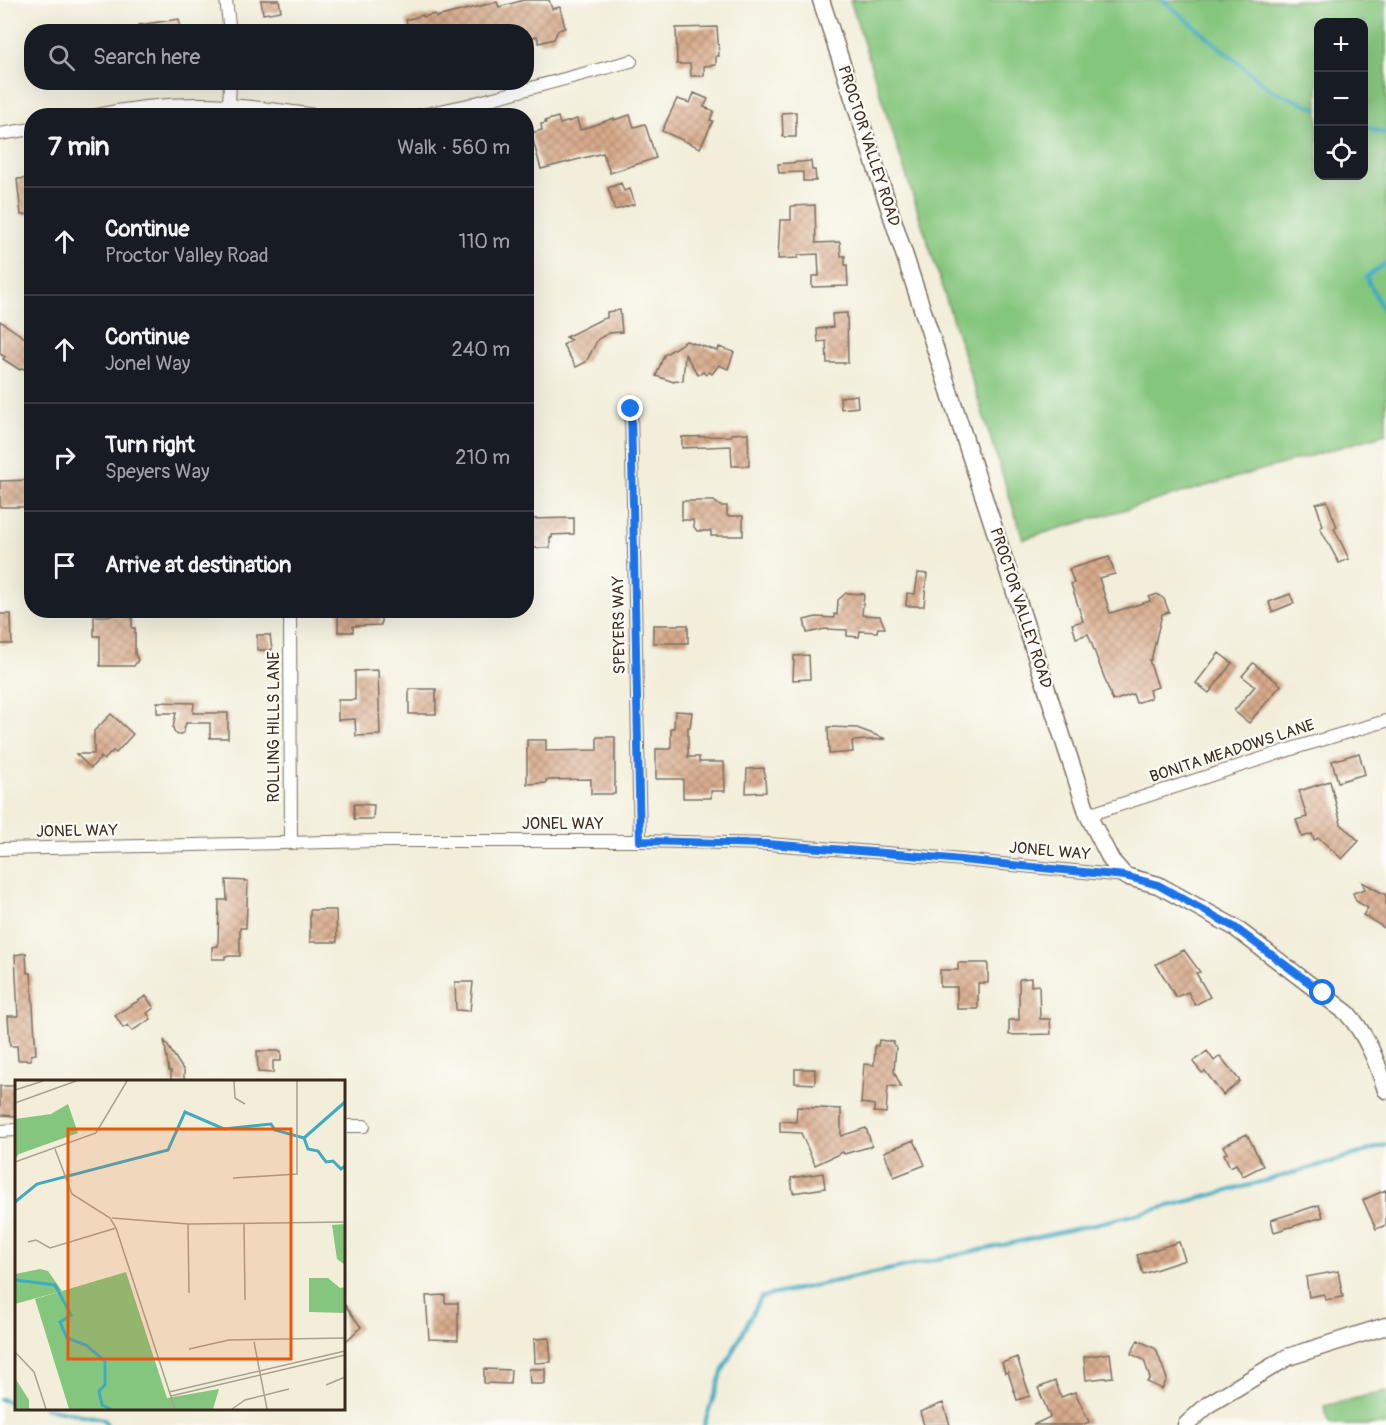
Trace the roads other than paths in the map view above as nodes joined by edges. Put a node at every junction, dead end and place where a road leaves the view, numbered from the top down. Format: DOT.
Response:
graph roads {
  1 [pos="226,0"];
  2 [pos="821,0"];
  3 [pos="229,24"];
  4 [pos="631,61"];
  5 [pos="534,87"];
  6 [pos="230,90"];
  7 [pos="524,90"];
  8 [pos="229,105"];
  9 [pos="140,108"];
  10 [pos="255,108"];
  11 [pos="454,108"];
  12 [pos="24,130"];
  13 [pos="0,134"];
  14 [pos="631,409"];
  15 [pos="290,618"];
  16 [pos="1386,722"];
  17 [pos="1088,815"];
  18 [pos="640,841"];
  19 [pos="291,843"];
  20 [pos="0,849"];
  21 [pos="1125,876"];
  22 [pos="1386,1090"];
  23 [pos="345,1126"];
  24 [pos="364,1126"];
  25 [pos="15,1130"];
  26 [pos="0,1131"];
  27 [pos="1386,1326"];
  28 [pos="1186,1425"];
  1 -- 3 [label="street"];
  2 -- 17 [label="street, PROCTOR VALLEY ROAD"];
  4 -- 5 [label="street"];
  6 -- 8 [label="street"];
  7 -- 11 [label="street"];
  8 -- 9 [label="street"];
  8 -- 10 [label="street"];
  12 -- 13 [label="street"];
  14 -- 18 [label="street, SPEYERS WAY"];
  15 -- 19 [label="street, ROLLING HILLS LANE"];
  16 -- 17 [label="street, BONITA MEADOWS LANE"];
  17 -- 21 [label="street, PROCTOR VALLEY ROAD"];
  18 -- 19 [label="street, JONEL WAY"];
  18 -- 21 [label="street, JONEL WAY"];
  19 -- 20 [label="street, JONEL WAY"];
  21 -- 22 [label="street"];
  23 -- 24 [label="street"];
  25 -- 26 [label="street"];
  27 -- 28 [label="street"];
}
